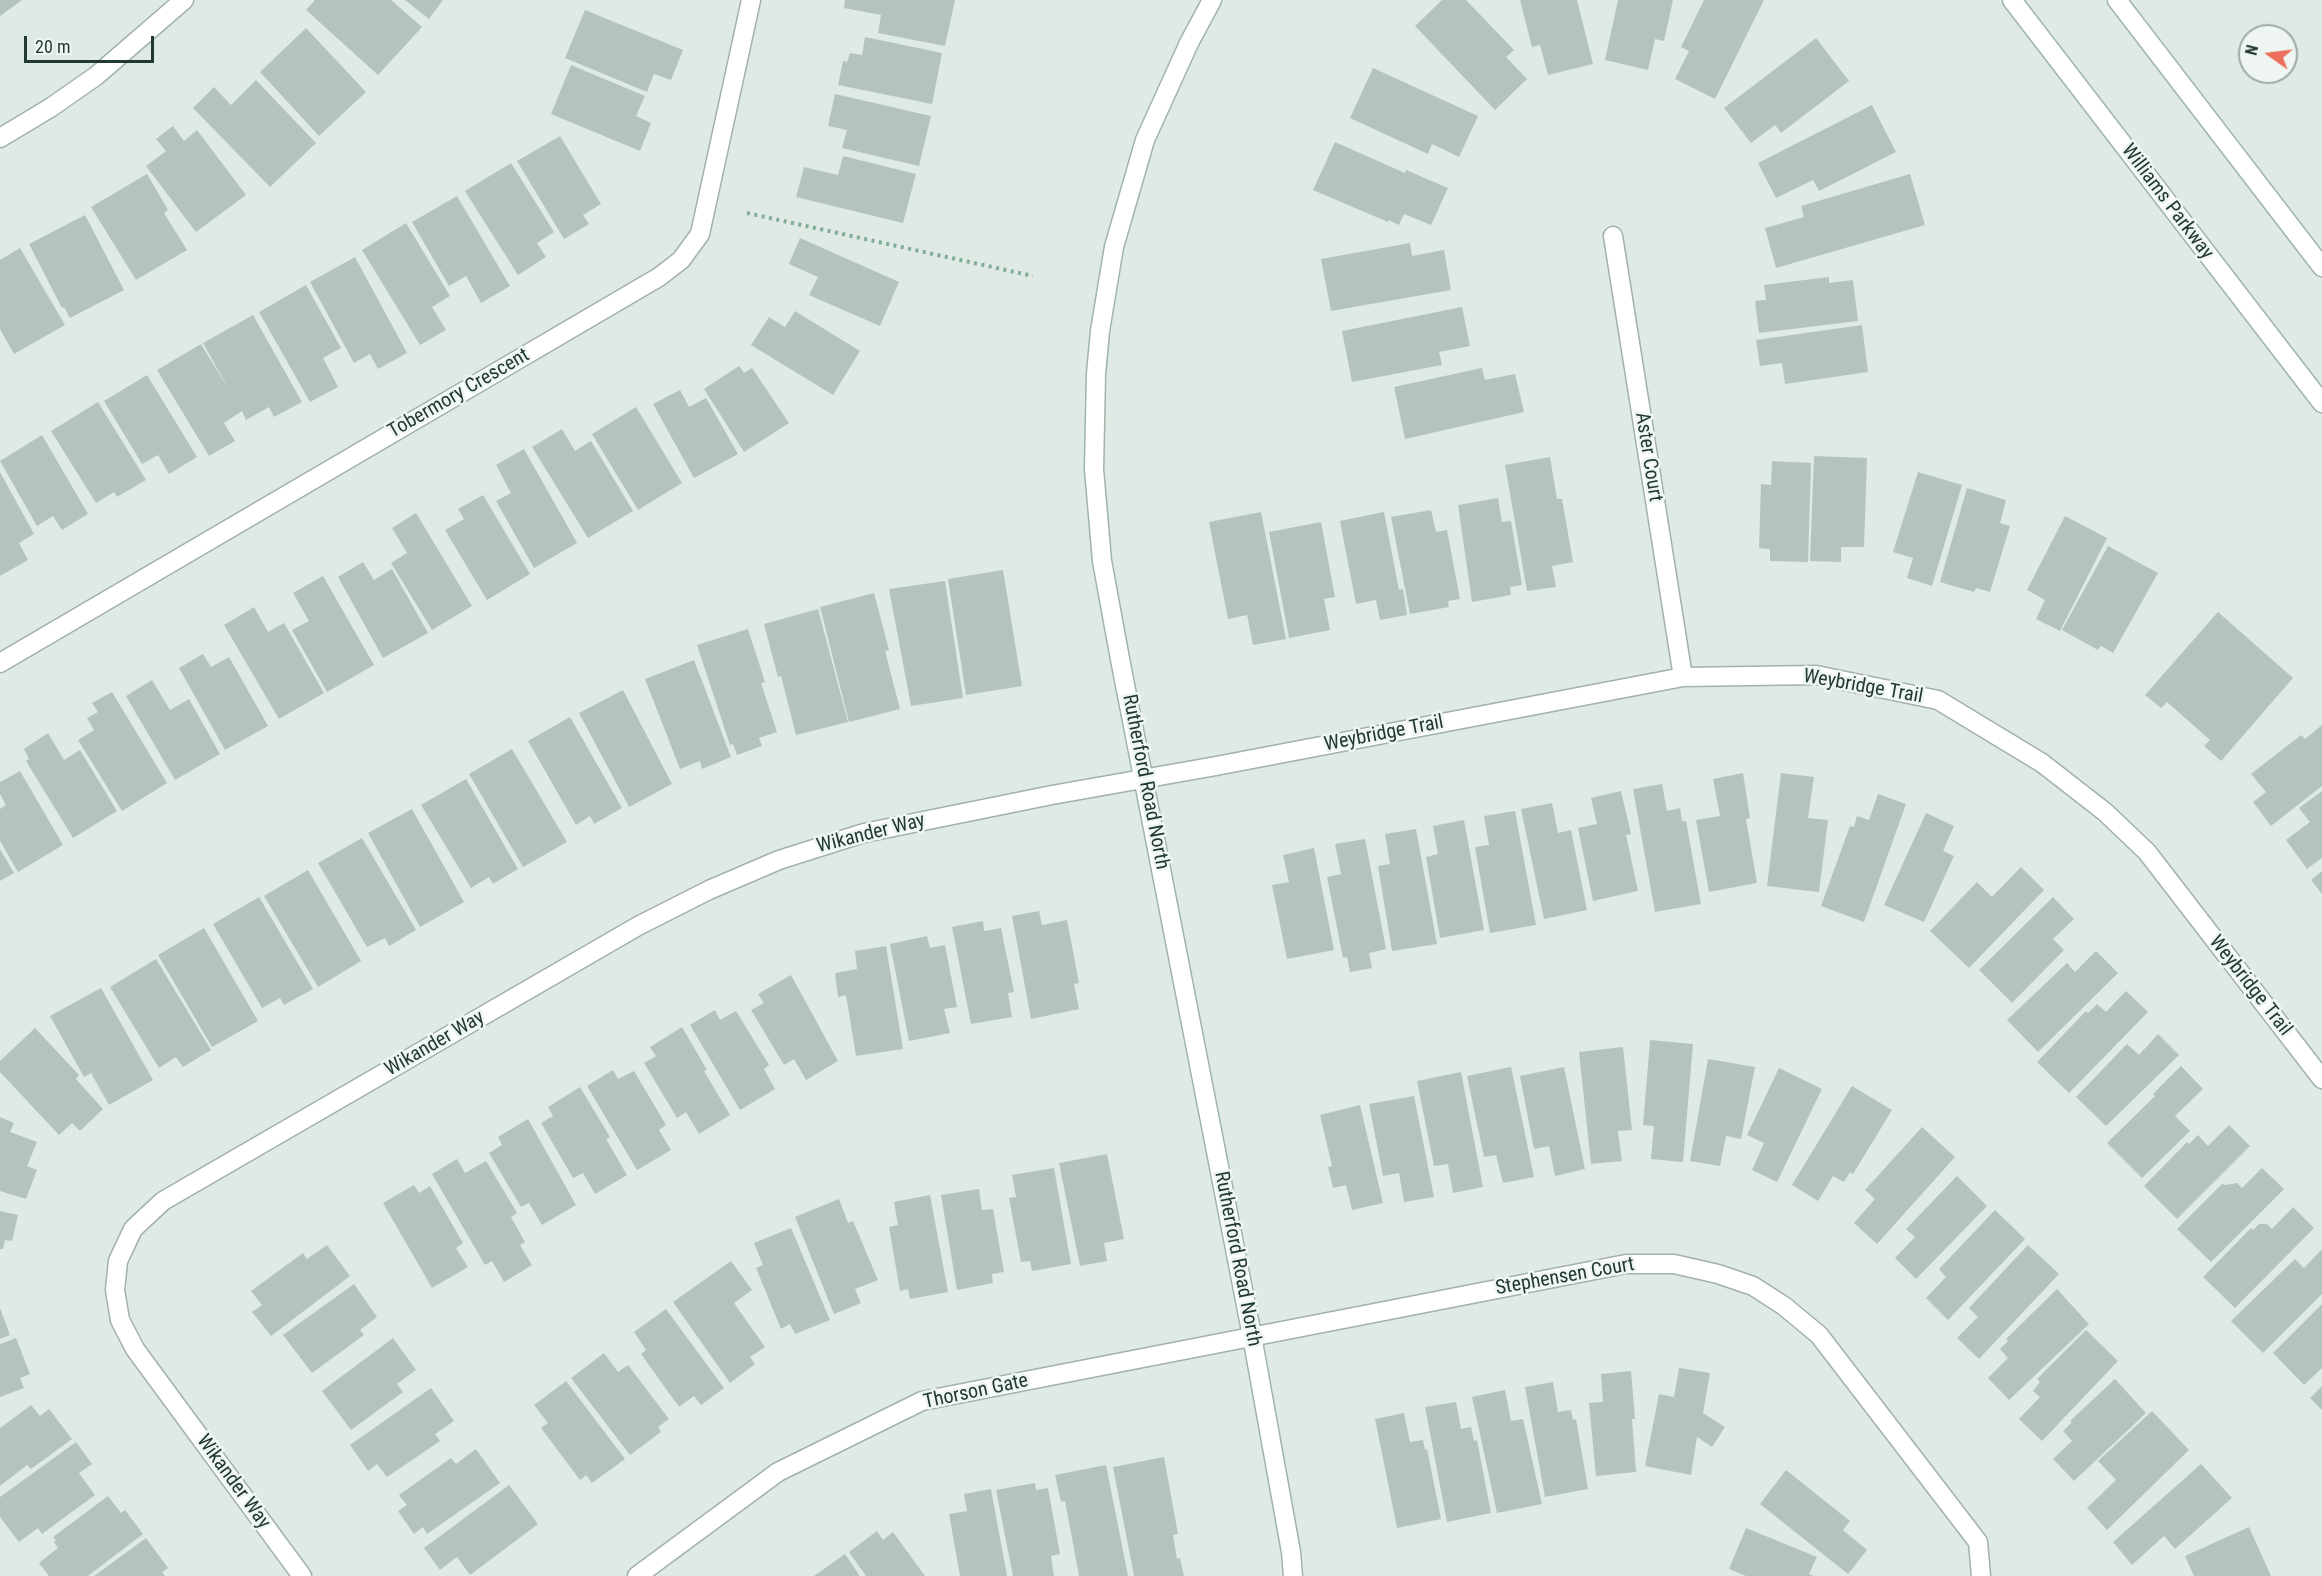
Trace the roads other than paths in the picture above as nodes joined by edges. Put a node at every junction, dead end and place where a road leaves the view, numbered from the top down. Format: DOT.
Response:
graph roads {
  1 [pos="184,0"];
  2 [pos="752,0"];
  3 [pos="1212,0"];
  4 [pos="2012,0"];
  5 [pos="2117,0"];
  6 [pos="0,138"];
  7 [pos="1613,236"];
  8 [pos="2322,267"];
  9 [pos="2322,403"];
  10 [pos="0,663"];
  11 [pos="1683,677"];
  12 [pos="1144,779"];
  13 [pos="2322,1079"];
  14 [pos="1252,1336"];
  15 [pos="302,1576"];
  16 [pos="637,1576"];
  17 [pos="1293,1576"];
  18 [pos="1981,1576"];
  1 -- 6 [label="street"];
  2 -- 10 [label="street, Tobermory Crescent"];
  3 -- 12 [label="street, Rutherford Road North"];
  4 -- 9 [label="street, Williams Parkway"];
  5 -- 8 [label="street"];
  7 -- 11 [label="street, Aster Court"];
  11 -- 12 [label="street, Weybridge Trail"];
  11 -- 13 [label="street, Weybridge Trail"];
  12 -- 14 [label="street, Rutherford Road North"];
  12 -- 15 [label="street, Wikander Way"];
  14 -- 16 [label="street, Thorson Gate"];
  14 -- 17 [label="street, Rutherford Road North"];
  14 -- 18 [label="street, Stephensen Court"];
}
